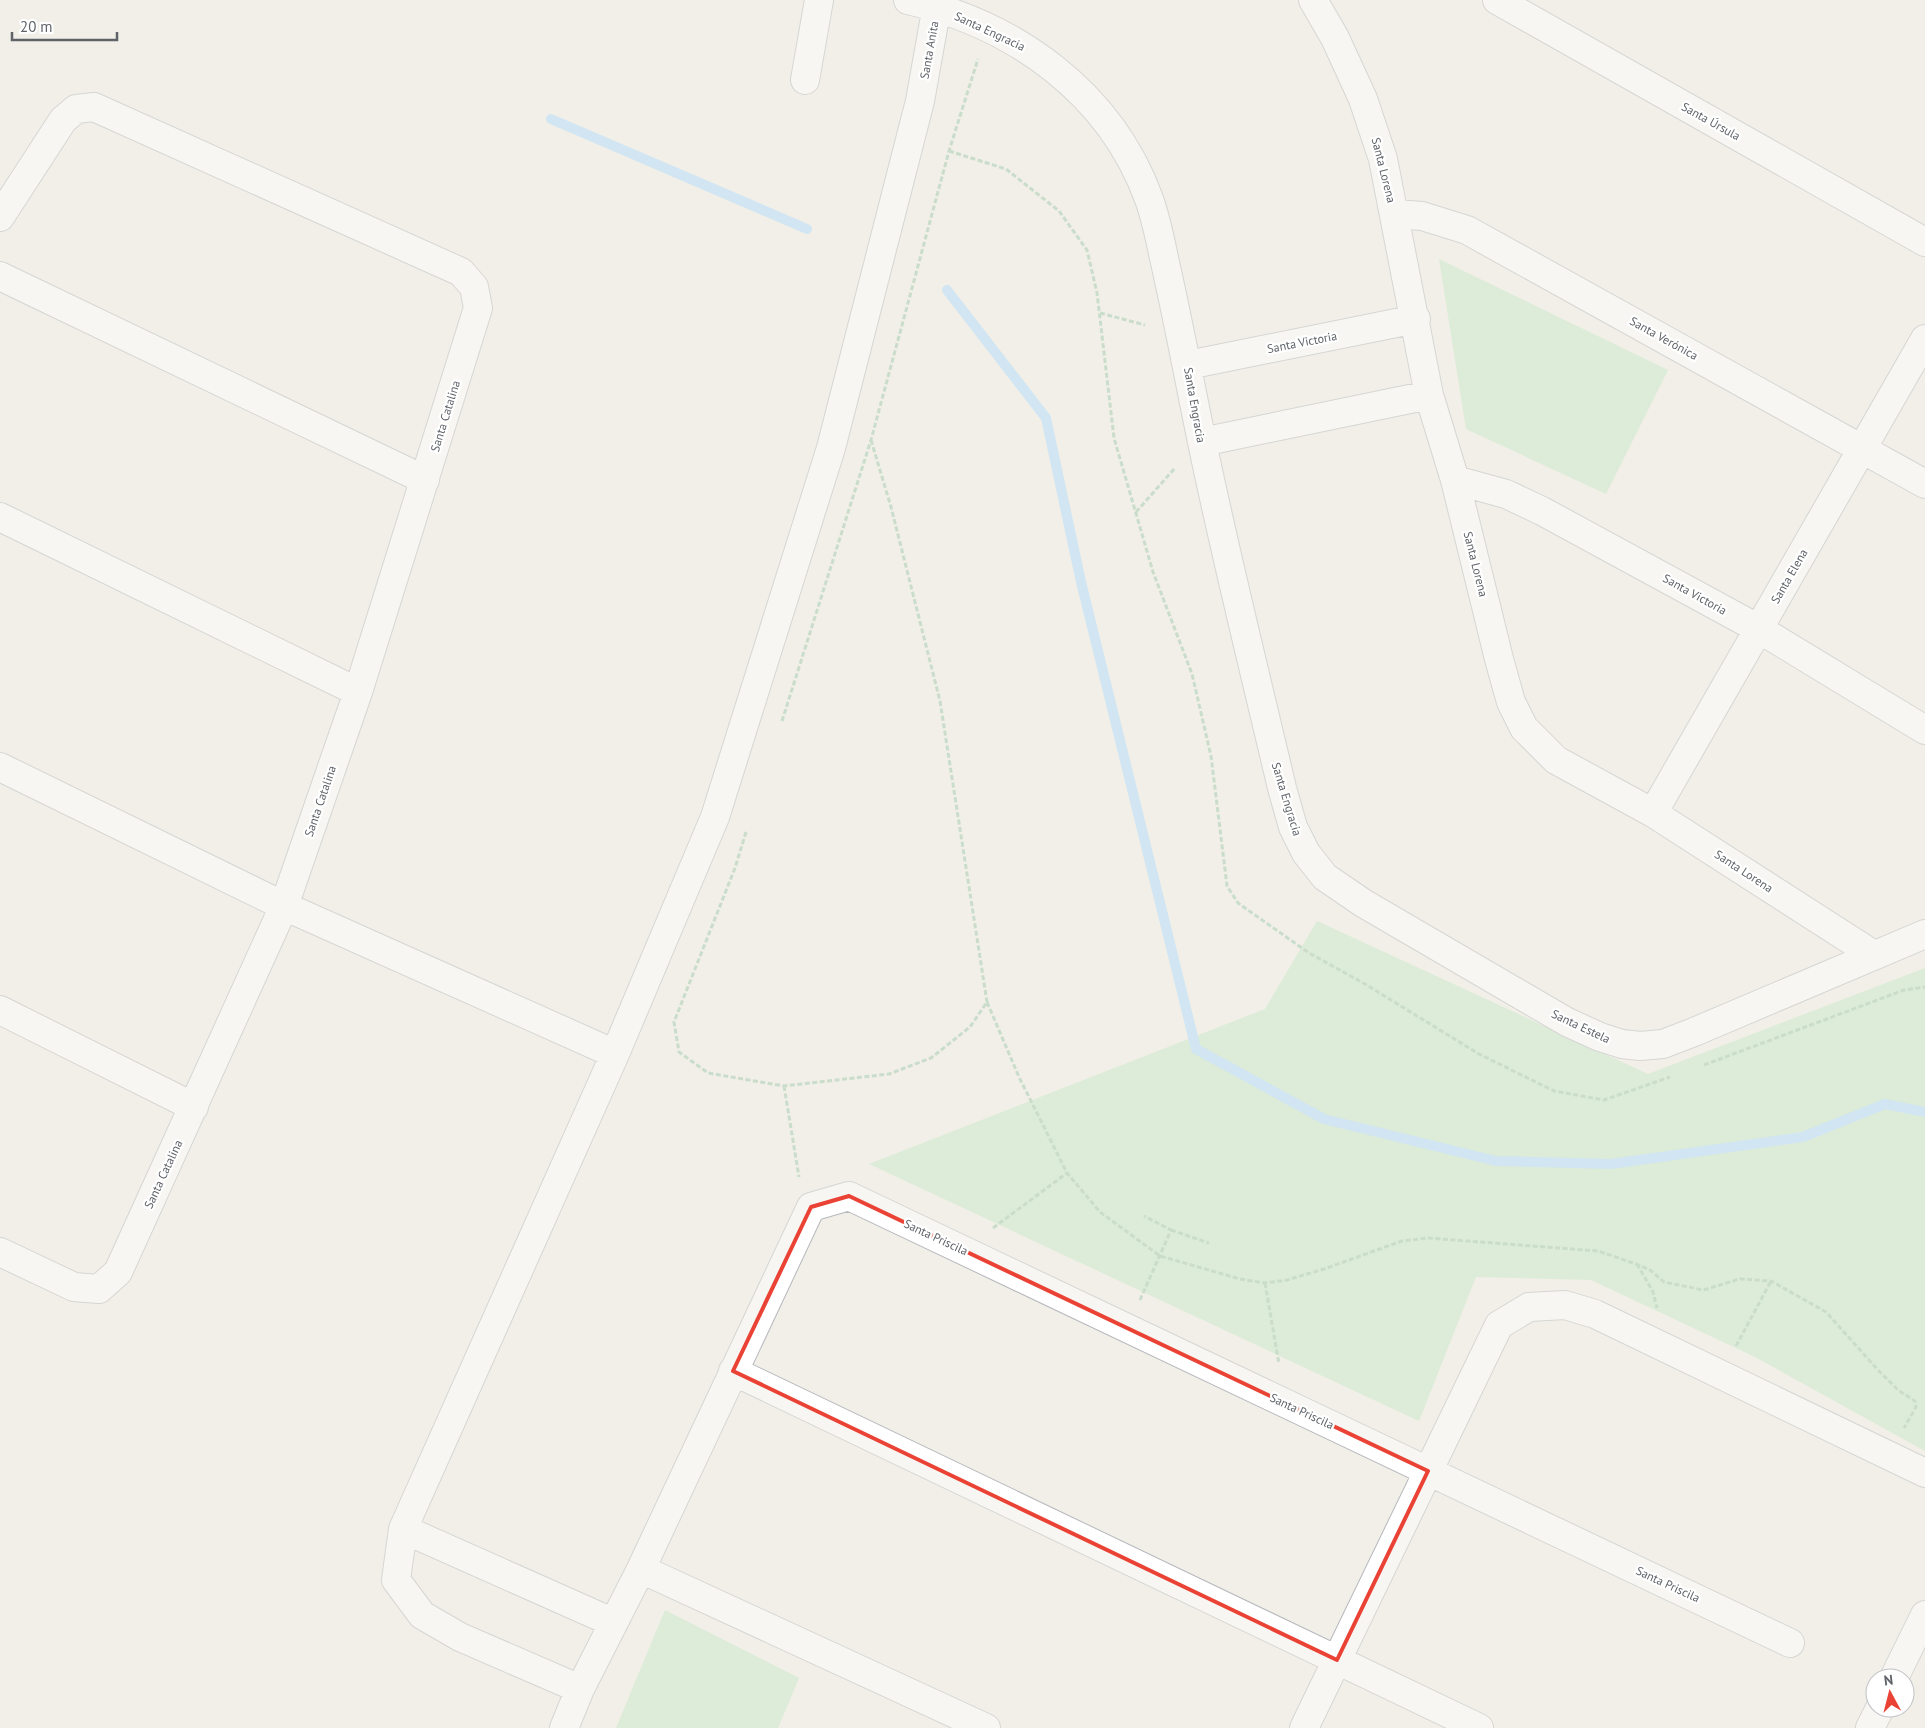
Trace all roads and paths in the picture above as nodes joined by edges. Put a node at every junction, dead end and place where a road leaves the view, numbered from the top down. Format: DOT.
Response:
graph roads {
  1 [pos="819,0"];
  2 [pos="908,0"];
  3 [pos="1313,0"];
  4 [pos="1497,0"];
  5 [pos="937,3"];
  6 [pos="989,28"];
  7 [pos="805,80"];
  8 [pos="948,152"];
  9 [pos="1395,214"];
  10 [pos="0,217"];
  11 [pos="1925,242"];
  12 [pos="0,276"];
  13 [pos="1100,313"];
  14 [pos="1416,319"];
  15 [pos="1181,331"];
  16 [pos="1925,339"];
  17 [pos="1188,365"];
  18 [pos="1429,395"];
  19 [pos="871,440"];
  20 [pos="1202,442"];
  21 [pos="1862,447"];
  22 [pos="425,480"];
  23 [pos="1455,480"];
  24 [pos="1925,484"];
  25 [pos="1136,512"];
  26 [pos="0,517"];
  27 [pos="1759,629"];
  28 [pos="358,692"];
  29 [pos="780,726"];
  30 [pos="1925,730"];
  31 [pos="0,767"];
  32 [pos="1653,813"];
  33 [pos="747,830"];
  34 [pos="1363,902"];
  35 [pos="284,906"];
  36 [pos="1925,934"];
  37 [pos="1309,953"];
  38 [pos="1874,955"];
  39 [pos="987,1002"];
  40 [pos="0,1010"];
  41 [pos="615,1054"];
  42 [pos="784,1086"];
  43 [pos="194,1107"];
  44 [pos="1067,1173"];
  45 [pos="810,1207"];
  46 [pos="1144,1216"];
  47 [pos="1171,1230"];
  48 [pos="1209,1243"];
  49 [pos="963,1250"];
  50 [pos="0,1252"];
  51 [pos="1160,1256"];
  52 [pos="1771,1281"];
  53 [pos="1265,1283"];
  54 [pos="1128,1328"];
  55 [pos="733,1371"];
  56 [pos="1721,1375"];
  57 [pos="1287,1404"];
  58 [pos="1888,1455"];
  59 [pos="1428,1471"];
  60 [pos="1925,1473"];
  61 [pos="403,1529"];
  62 [pos="641,1569"];
  63 [pos="1925,1615"];
  64 [pos="612,1622"];
  65 [pos="1790,1642"];
  66 [pos="1337,1660"];
  67 [pos="1899,1668"];
  68 [pos="580,1689"];
  69 [pos="564,1728"];
  70 [pos="986,1728"];
  71 [pos="1304,1728"];
  72 [pos="1479,1728"];
  1 -- 7 [label="street"];
  2 -- 5 [label="street, Santa Engracia"];
  3 -- 9 [label="street, Santa Lorena"];
  4 -- 11 [label="street, Santa Úrsula"];
  5 -- 6 [label="street, Santa Engracia"];
  5 -- 41 [label="street, Santa Anita"];
  6 -- 8 [label="path"];
  6 -- 15 [label="street, Santa Engracia"];
  8 -- 13 [label="path"];
  8 -- 19 [label="path"];
  9 -- 14 [label="street, Santa Lorena"];
  9 -- 21 [label="street, Santa Verónica"];
  10 -- 22 [label="street, Santa Catalina"];
  12 -- 22 [label="street"];
  13 -- 15 [label="path"];
  13 -- 25 [label="path"];
  14 -- 17 [label="street, Santa Victoria"];
  14 -- 18 [label="street, Santa Lorena"];
  15 -- 17 [label="street, Santa Engracia"];
  16 -- 21 [label="street, Santa Elena"];
  17 -- 20 [label="street, Santa Engracia"];
  18 -- 20 [label="street"];
  18 -- 23 [label="street, Santa Lorena"];
  19 -- 29 [label="path"];
  19 -- 39 [label="path"];
  20 -- 25 [label="path"];
  20 -- 34 [label="street, Santa Engracia"];
  21 -- 24 [label="street, Santa Verónica"];
  21 -- 27 [label="street, Santa Elena"];
  22 -- 28 [label="street, Santa Catalina"];
  23 -- 27 [label="street, Santa Victoria"];
  23 -- 32 [label="street, Santa Lorena"];
  25 -- 37 [label="path"];
  26 -- 28 [label="street"];
  27 -- 30 [label="street, Santa Victoria"];
  27 -- 32 [label="street, Santa Elena"];
  28 -- 35 [label="street, Santa Catalina"];
  31 -- 35 [label="street"];
  32 -- 38 [label="street, Santa Lorena"];
  33 -- 42 [label="path"];
  34 -- 38 [label="street, Santa Estela"];
  35 -- 41 [label="street"];
  35 -- 43 [label="street, Santa Catalina"];
  36 -- 38 [label="street, Santa Estela"];
  39 -- 42 [label="path"];
  39 -- 44 [label="path"];
  40 -- 43 [label="street"];
  41 -- 61 [label="street, Santa Anita"];
  42 -- 45 [label="path"];
  43 -- 50 [label="street, Santa Catalina"];
  44 -- 49 [label="path"];
  44 -- 51 [label="path"];
  45 -- 49 [label="street, Santa Priscila"];
  45 -- 55 [label="street"];
  46 -- 47 [label="path"];
  47 -- 48 [label="path"];
  47 -- 51 [label="path"];
  49 -- 54 [label="street, Santa Priscila"];
  51 -- 53 [label="path"];
  51 -- 54 [label="path"];
  52 -- 53 [label="path"];
  52 -- 56 [label="path"];
  52 -- 58 [label="path"];
  53 -- 57 [label="path"];
  54 -- 57 [label="street, Santa Priscila"];
  55 -- 62 [label="street"];
  55 -- 66 [label="street"];
  56 -- 58 [label="street"];
  56 -- 59 [label="street"];
  57 -- 59 [label="street, Santa Priscila"];
  58 -- 60 [label="street"];
  59 -- 65 [label="street, Santa Priscila"];
  59 -- 66 [label="street"];
  61 -- 64 [label="street"];
  61 -- 68 [label="street, Santa Anita"];
  62 -- 64 [label="street"];
  62 -- 70 [label="street"];
  63 -- 67 [label="street"];
  64 -- 68 [label="street"];
  66 -- 71 [label="street"];
  66 -- 72 [label="street"];
  68 -- 69 [label="street"];
}
